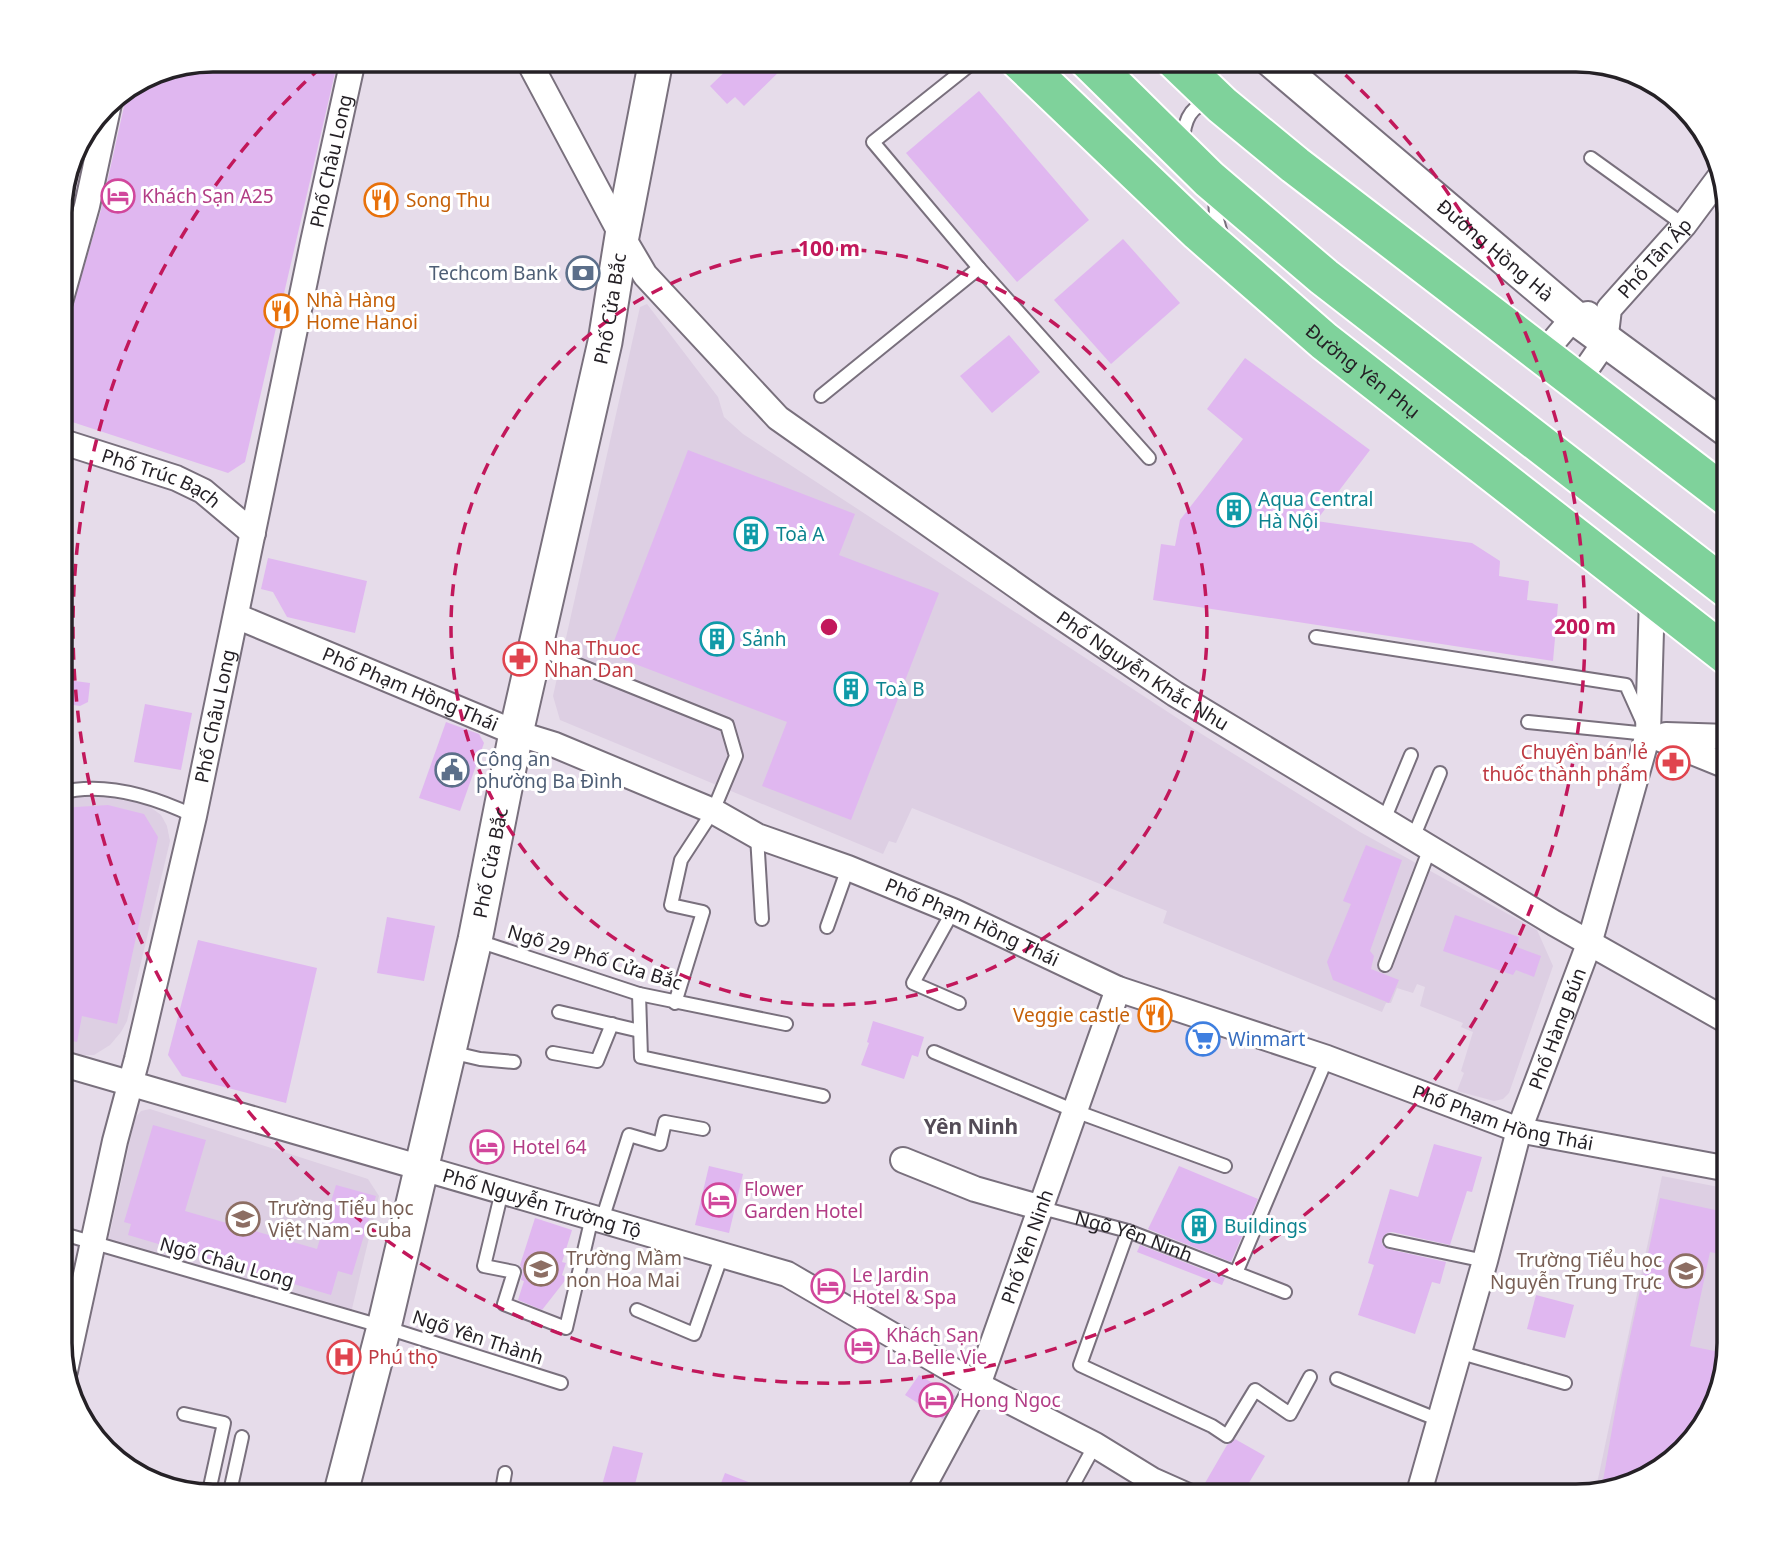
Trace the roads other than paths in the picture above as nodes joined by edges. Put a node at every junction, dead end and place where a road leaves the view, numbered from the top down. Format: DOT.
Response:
graph roads {
  1 [pos="350,72"];
  2 [pos="534,72"];
  3 [pos="654,72"];
  4 [pos="961,72"];
  5 [pos="1032,72"];
  6 [pos="1100,72"];
  7 [pos="1188,72"];
  8 [pos="1285,72"];
  9 [pos="1222,105"];
  10 [pos="105,122"];
  11 [pos="1182,153"];
  12 [pos="1591,158"];
  13 [pos="1209,179"];
  14 [pos="1715,184"];
  15 [pos="1684,225"];
  16 [pos="622,236"];
  17 [pos="1227,258"];
  18 [pos="72,259"];
  19 [pos="979,268"];
  20 [pos="1609,309"];
  21 [pos="1574,317"];
  22 [pos="1605,342"];
  23 [pos="1542,355"];
  24 [pos="1578,381"];
  25 [pos="821,396"];
  26 [pos="1717,422"];
  27 [pos="72,445"];
  28 [pos="1149,458"];
  29 [pos="1717,489"];
  30 [pos="253,533"];
  31 [pos="1717,581"];
  32 [pos="1652,596"];
  33 [pos="236,616"];
  34 [pos="1317,637"];
  35 [pos="1717,647"];
  36 [pos="536,648"];
  37 [pos="1528,722"];
  38 [pos="516,733"];
  39 [pos="1648,734"];
  40 [pos="1717,737"];
  41 [pos="1411,755"];
  42 [pos="1717,762"];
  43 [pos="1440,773"];
  44 [pos="72,790"];
  45 [pos="713,811"];
  46 [pos="194,816"];
  47 [pos="1384,820"];
  48 [pos="757,836"];
  49 [pos="1422,843"];
  50 [pos="848,867"];
  51 [pos="953,911"];
  52 [pos="762,919"];
  53 [pos="827,927"];
  54 [pos="475,940"];
  55 [pos="1590,944"];
  56 [pos="1385,965"];
  57 [pos="1118,989"];
  58 [pos="639,994"];
  59 [pos="675,1003"];
  60 [pos="960,1003"];
  61 [pos="559,1012"];
  62 [pos="1717,1016"];
  63 [pos="612,1024"];
  64 [pos="786,1024"];
  65 [pos="640,1031"];
  66 [pos="449,1052"];
  67 [pos="934,1052"];
  68 [pos="553,1053"];
  69 [pos="1327,1058"];
  70 [pos="514,1062"];
  71 [pos="72,1067"];
  72 [pos="129,1085"];
  73 [pos="823,1096"];
  74 [pos="1074,1111"];
  75 [pos="703,1129"];
  76 [pos="1519,1130"];
  77 [pos="903,1160"];
  78 [pos="1225,1166"];
  79 [pos="421,1167"];
  80 [pos="1717,1167"];
  81 [pos="502,1191"];
  82 [pos="1042,1208"];
  83 [pos="597,1219"];
  84 [pos="1128,1231"];
  85 [pos="72,1237"];
  86 [pos="1390,1241"];
  87 [pos="94,1243"];
  88 [pos="722,1255"];
  89 [pos="1485,1261"];
  90 [pos="1236,1273"];
  91 [pos="1285,1292"];
  92 [pos="637,1310"];
  93 [pos="384,1327"];
  94 [pos="72,1340"];
  95 [pos="1458,1352"];
  96 [pos="1310,1377"];
  97 [pos="1337,1379"];
  98 [pos="1566,1382"];
  99 [pos="561,1383"];
  100 [pos="978,1385"];
  101 [pos="184,1414"];
  102 [pos="1439,1420"];
  103 [pos="242,1437"];
  104 [pos="1095,1445"];
  105 [pos="505,1473"];
  106 [pos="211,1484"];
  107 [pos="232,1484"];
  108 [pos="343,1484"];
  109 [pos="503,1484"];
  110 [pos="924,1484"];
  111 [pos="1074,1484"];
  112 [pos="1142,1484"];
  113 [pos="1421,1484"];
  1 -- 30 [label="street, Phố Châu Long"];
  2 -- 16 [label="street, Phố Nguyễn Khắc Nhu"];
  3 -- 16 [label="street, Phố Cửa Bắc"];
  4 -- 19 [label="lane"];
  5 -- 17 [label="main road, Đường Yên Phụ"];
  6 -- 11 [label="main road"];
  7 -- 9 [label="main road"];
  8 -- 21 [label="street, Đường Hồng Hà"];
  9 -- 11 [label="lane"];
  9 -- 23 [label="main road"];
  10 -- 18 [label="street"];
  11 -- 13 [label="main road"];
  12 -- 15 [label="lane"];
  13 -- 17 [label="lane"];
  13 -- 31 [label="main road"];
  14 -- 15 [label="street, Phố Tân Ấp"];
  15 -- 20 [label="street, Phố Tân Ấp"];
  16 -- 36 [label="street, Phố Cửa Bắc"];
  16 -- 47 [label="street, Phố Nguyễn Khắc Nhu"];
  17 -- 32 [label="main road, Đường Yên Phụ"];
  19 -- 25 [label="lane"];
  19 -- 28 [label="lane"];
  20 -- 21 [label="street, Phố Tân Ấp"];
  20 -- 22 [label="street, Phố Tân Ấp"];
  21 -- 22 [label="street, Đường Hồng Hà"];
  21 -- 23 [label="street"];
  22 -- 24 [label="street, Phố Tân Ấp"];
  22 -- 26 [label="street, Đường Hồng Hà"];
  23 -- 24 [label="main road"];
  24 -- 29 [label="main road"];
  27 -- 30 [label="street, Phố Trúc Bạch"];
  30 -- 33 [label="street, Phố Châu Long"];
  32 -- 35 [label="main road, Đường Yên Phụ"];
  32 -- 39 [label="street, Phố Hàng Bún"];
  33 -- 38 [label="street, Phố Phạm Hồng Thái"];
  33 -- 46 [label="street, Phố Châu Long"];
  34 -- 39 [label="lane"];
  36 -- 38 [label="street, Phố Cửa Bắc"];
  36 -- 45 [label="lane"];
  37 -- 39 [label="lane"];
  38 -- 45 [label="street, Phố Phạm Hồng Thái"];
  38 -- 54 [label="street, Phố Cửa Bắc"];
  39 -- 40 [label="street"];
  39 -- 42 [label="street"];
  39 -- 55 [label="street, Phố Hàng Bún"];
  41 -- 47 [label="lane"];
  43 -- 49 [label="lane"];
  44 -- 46 [label="lane"];
  45 -- 48 [label="street, Phố Phạm Hồng Thái"];
  45 -- 59 [label="lane"];
  46 -- 72 [label="street, Phố Châu Long"];
  47 -- 49 [label="street, Phố Nguyễn Khắc Nhu"];
  48 -- 50 [label="street, Phố Phạm Hồng Thái"];
  48 -- 52 [label="lane"];
  49 -- 55 [label="street, Phố Nguyễn Khắc Nhu"];
  49 -- 56 [label="lane"];
  50 -- 51 [label="street, Phố Phạm Hồng Thái"];
  50 -- 53 [label="lane"];
  51 -- 57 [label="street, Phố Phạm Hồng Thái"];
  51 -- 60 [label="lane"];
  54 -- 58 [label="lane, Ngõ 29 Phố Cửa Bắc"];
  54 -- 66 [label="street, Phố Cửa Bắc"];
  55 -- 62 [label="street, Phố Nguyễn Khắc Nhu"];
  55 -- 76 [label="street, Phố Hàng Bún"];
  57 -- 69 [label="street, Phố Phạm Hồng Thái"];
  57 -- 74 [label="street, Phố Yên Ninh"];
  58 -- 59 [label="lane, Ngõ 29 Phố Cửa Bắc"];
  58 -- 65 [label="lane"];
  59 -- 64 [label="lane, Ngõ 29 Phố Cửa Bắc"];
  61 -- 63 [label="lane"];
  63 -- 65 [label="lane"];
  63 -- 68 [label="lane"];
  65 -- 73 [label="lane"];
  66 -- 70 [label="lane"];
  66 -- 79 [label="street, Phố Cửa Bắc"];
  67 -- 74 [label="lane"];
  69 -- 76 [label="street, Phố Phạm Hồng Thái"];
  69 -- 90 [label="lane"];
  71 -- 72 [label="street, Phố Nguyễn Trường Tộ"];
  72 -- 79 [label="street, Phố Nguyễn Trường Tộ"];
  72 -- 87 [label="street, Phố Châu Long"];
  74 -- 78 [label="lane"];
  74 -- 82 [label="street, Phố Yên Ninh"];
  75 -- 83 [label="lane"];
  76 -- 80 [label="street, Phố Phạm Hồng Thái"];
  76 -- 89 [label="street, Phố Hàng Bún"];
  77 -- 82 [label="street, Ngõ Yên Ninh"];
  79 -- 81 [label="street, Phố Nguyễn Trường Tộ"];
  79 -- 93 [label="street, Phố Cửa Bắc"];
  81 -- 83 [label="street, Phố Nguyễn Trường Tộ"];
  81 -- 83 [label="lane"];
  82 -- 84 [label="lane, Ngõ Yên Ninh"];
  82 -- 100 [label="street, Phố Yên Ninh"];
  83 -- 88 [label="street, Phố Nguyễn Trường Tộ"];
  84 -- 90 [label="lane, Ngõ Yên Ninh"];
  84 -- 96 [label="lane"];
  85 -- 87 [label="lane, Ngõ Châu Long"];
  86 -- 89 [label="lane"];
  87 -- 93 [label="lane, Ngõ Châu Long"];
  87 -- 94 [label="street, Phố Châu Long"];
  88 -- 92 [label="lane"];
  88 -- 100 [label="street, Phố Nguyễn Trường Tộ"];
  89 -- 95 [label="street, Phố Hàng Bún"];
  90 -- 91 [label="lane, Ngõ Yên Ninh"];
  93 -- 99 [label="lane, Ngõ Yên Thành"];
  93 -- 108 [label="street, Phố Cửa Bắc"];
  95 -- 98 [label="lane"];
  95 -- 102 [label="street, Phố Hàng Bún"];
  97 -- 102 [label="lane"];
  100 -- 104 [label="street, Phố Nguyễn Trường Tộ"];
  100 -- 110 [label="street, Phố Yên Ninh"];
  101 -- 106 [label="lane"];
  102 -- 113 [label="street, Phố Hàng Bún"];
  103 -- 107 [label="lane"];
  104 -- 111 [label="lane"];
  104 -- 112 [label="street, Phố Nguyễn Trường Tộ"];
  105 -- 109 [label="lane"];
}
